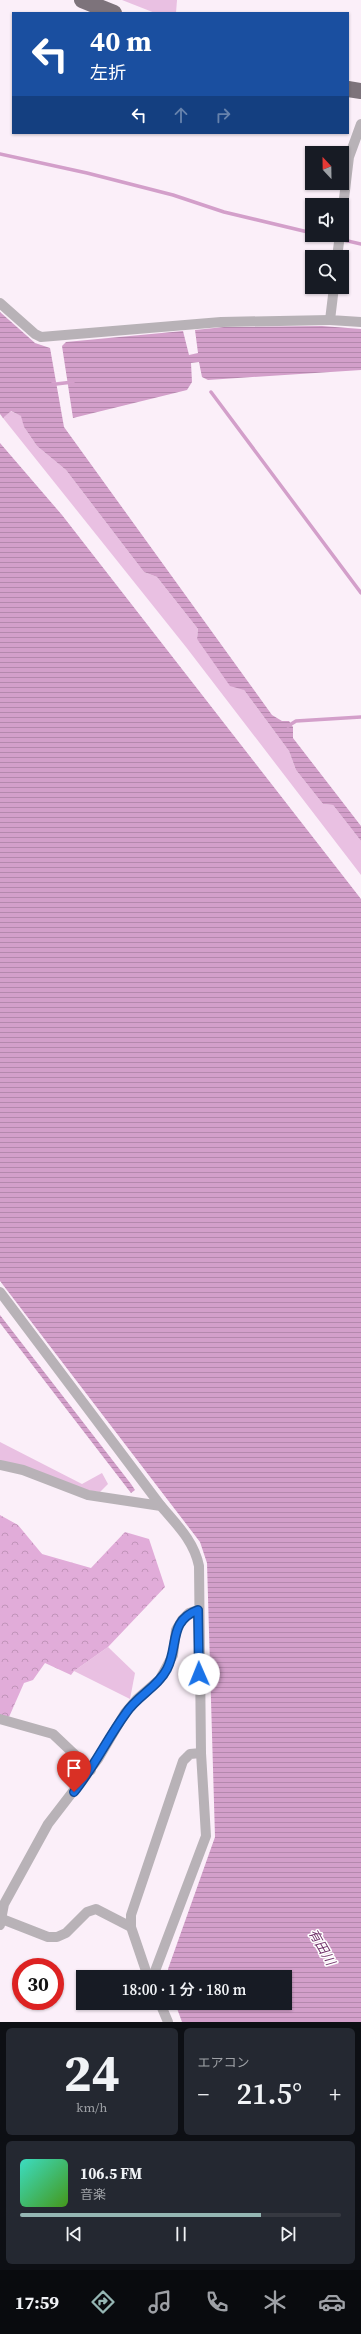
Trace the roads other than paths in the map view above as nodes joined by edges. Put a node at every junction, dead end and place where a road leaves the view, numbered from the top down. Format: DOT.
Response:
graph roads {
  1 [pos="86,1"];
  2 [pos="112,12"];
  3 [pos="349,89"];
  4 [pos="361,91"];
  5 [pos="361,124"];
  6 [pos="344,198"];
  7 [pos="333,294"];
  8 [pos="0,303"];
  9 [pos="330,320"];
  10 [pos="361,322"];
  11 [pos="0,1292"];
  12 [pos="0,1465"];
  13 [pos="161,1506"];
  14 [pos="198,1610"];
  15 [pos="0,1719"];
  16 [pos="201,1753"];
  17 [pos="91,1770"];
  18 [pos="2,1902"];
  19 [pos="1,1922"];
  20 [pos="131,1927"];
  21 [pos="146,1970"];
  22 [pos="155,1970"];
  23 [pos="163,2010"];
  24 [pos="168,2022"];
  1 -- 2 [label="highway"];
  3 -- 4 [label="highway"];
  5 -- 6 [label="street"];
  7 -- 9 [label="street"];
  8 -- 9 [label="street"];
  9 -- 10 [label="street"];
  11 -- 13 [label="street"];
  12 -- 13 [label="street"];
  13 -- 14 [label="street"];
  14 -- 16 [label="street"];
  14 -- 17 [label="street"];
  15 -- 17 [label="street"];
  16 -- 20 [label="street"];
  16 -- 22 [label="street"];
  17 -- 18 [label="street"];
  18 -- 19 [label="street"];
  19 -- 20 [label="street"];
  20 -- 21 [label="street"];
  23 -- 24 [label="street"];
}
